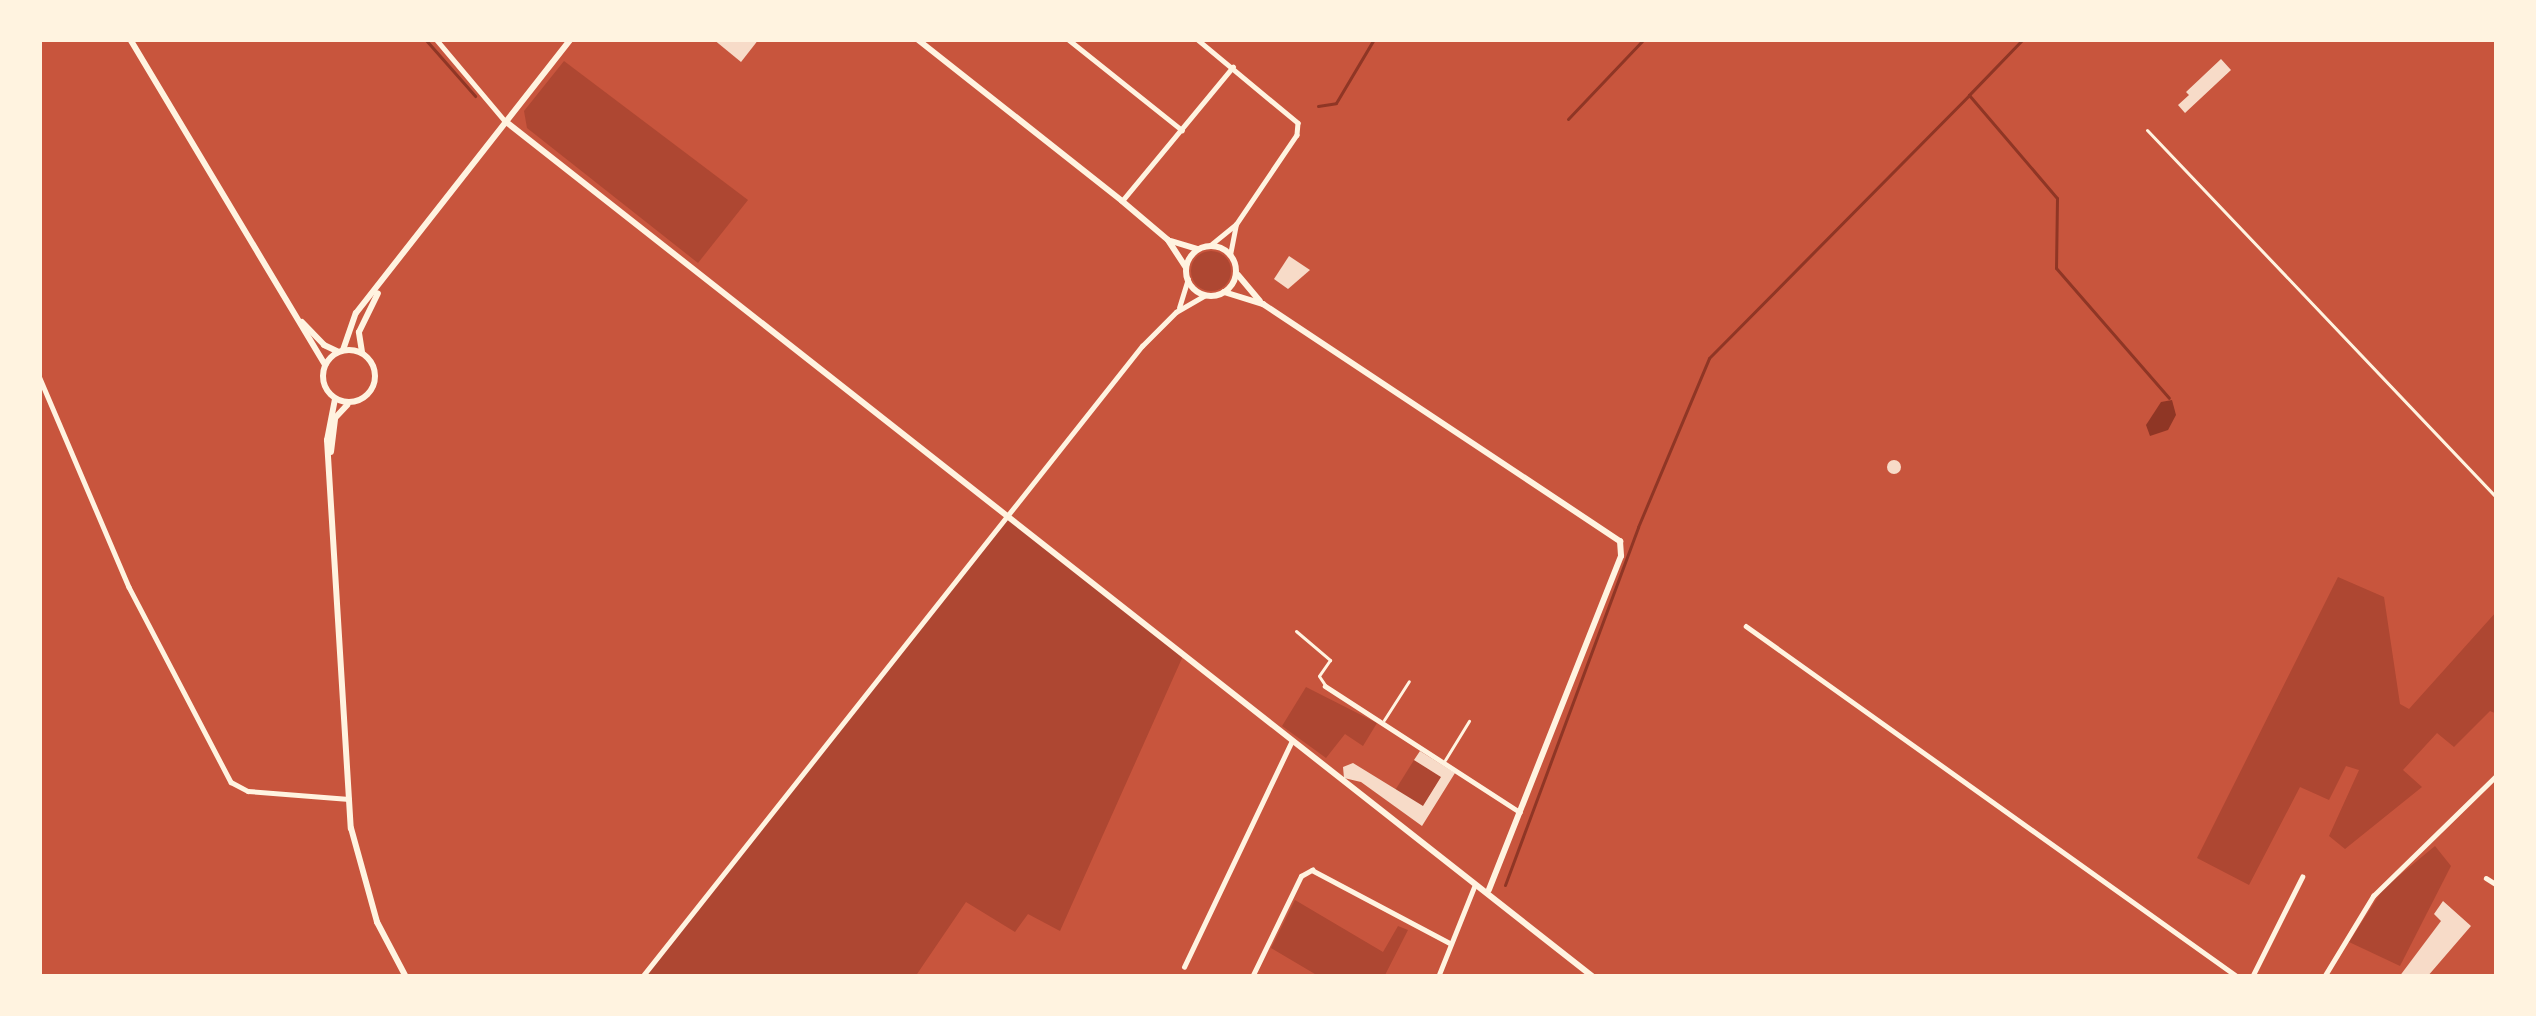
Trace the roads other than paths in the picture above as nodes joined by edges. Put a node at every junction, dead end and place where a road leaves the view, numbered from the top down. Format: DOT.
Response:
graph roads {
  1 [pos="130,39"];
  2 [pos="436,39"];
  3 [pos="571,39"];
  4 [pos="917,39"];
  5 [pos="1068,39"];
  6 [pos="1197,39"];
  7 [pos="1233,67"];
  8 [pos="505,121"];
  9 [pos="1182,130"];
  10 [pos="1122,201"];
  11 [pos="1235,225"];
  12 [pos="1168,240"];
  13 [pos="1210,246"];
  14 [pos="1198,249"];
  15 [pos="1230,254"];
  16 [pos="1186,268"];
  17 [pos="1236,271"];
  18 [pos="1188,279"];
  19 [pos="379,290"];
  20 [pos="1224,292"];
  21 [pos="1206,295"];
  22 [pos="1263,304"];
  23 [pos="1176,312"];
  24 [pos="299,319"];
  25 [pos="341,351"];
  26 [pos="363,353"];
  27 [pos="325,365"];
  28 [pos="39,376"];
  29 [pos="335,399"];
  30 [pos="350,403"];
  31 [pos="330,456"];
  32 [pos="1008,518"];
  33 [pos="1746,626"];
  34 [pos="1296,631"];
  35 [pos="1409,681"];
  36 [pos="1325,686"];
  37 [pos="1469,721"];
  38 [pos="1383,722"];
  39 [pos="1291,743"];
  40 [pos="1444,761"];
  41 [pos="2497,775"];
  42 [pos="349,799"];
  43 [pos="1520,812"];
  44 [pos="2302,877"];
  45 [pos="2486,878"];
  46 [pos="1476,881"];
  47 [pos="2497,885"];
  48 [pos="1489,890"];
  49 [pos="1450,944"];
  50 [pos="1184,967"];
  51 [pos="1590,976"];
  52 [pos="406,977"];
  53 [pos="642,977"];
  54 [pos="1252,977"];
  55 [pos="1438,977"];
  56 [pos="2238,977"];
  57 [pos="2252,977"];
  58 [pos="2324,977"];
  1 -- 24 [label="street"];
  2 -- 8 [label="street"];
  3 -- 8 [label="street"];
  4 -- 10 [label="street"];
  5 -- 9 [label="street"];
  6 -- 7 [label="street"];
  7 -- 9 [label="street"];
  7 -- 11 [label="street"];
  8 -- 19 [label="street"];
  8 -- 32 [label="street"];
  9 -- 10 [label="street"];
  10 -- 12 [label="street"];
  11 -- 13 [label="street"];
  11 -- 15 [label="street"];
  12 -- 14 [label="street"];
  12 -- 16 [label="street"];
  13 -- 14 [label="street"];
  13 -- 15 [label="street"];
  14 -- 16 [label="street"];
  15 -- 17 [label="street"];
  16 -- 18 [label="street"];
  17 -- 20 [label="street"];
  17 -- 22 [label="street"];
  18 -- 21 [label="street"];
  18 -- 23 [label="street"];
  19 -- 25 [label="street"];
  19 -- 26 [label="street"];
  20 -- 21 [label="street"];
  20 -- 22 [label="street"];
  21 -- 23 [label="street"];
  22 -- 43 [label="street"];
  23 -- 32 [label="street"];
  24 -- 25 [label="street"];
  24 -- 27 [label="street"];
  25 -- 26 [label="street"];
  25 -- 27 [label="street"];
  26 -- 30 [label="street"];
  27 -- 29 [label="street"];
  28 -- 42 [label="street"];
  29 -- 30 [label="street"];
  29 -- 31 [label="street"];
  30 -- 31 [label="street"];
  31 -- 42 [label="street"];
  32 -- 39 [label="street"];
  32 -- 53 [label="street"];
  33 -- 56 [label="street"];
  34 -- 36 [label="lane"];
  35 -- 38 [label="lane"];
  36 -- 38 [label="street"];
  37 -- 40 [label="lane"];
  38 -- 40 [label="street"];
  39 -- 46 [label="street"];
  39 -- 50 [label="street"];
  40 -- 43 [label="street"];
  41 -- 58 [label="street"];
  42 -- 52 [label="street"];
  43 -- 48 [label="street"];
  44 -- 57 [label="street"];
  45 -- 47 [label="street"];
  46 -- 48 [label="street"];
  46 -- 49 [label="street"];
  48 -- 51 [label="street"];
  49 -- 54 [label="street"];
  49 -- 55 [label="street"];
}
